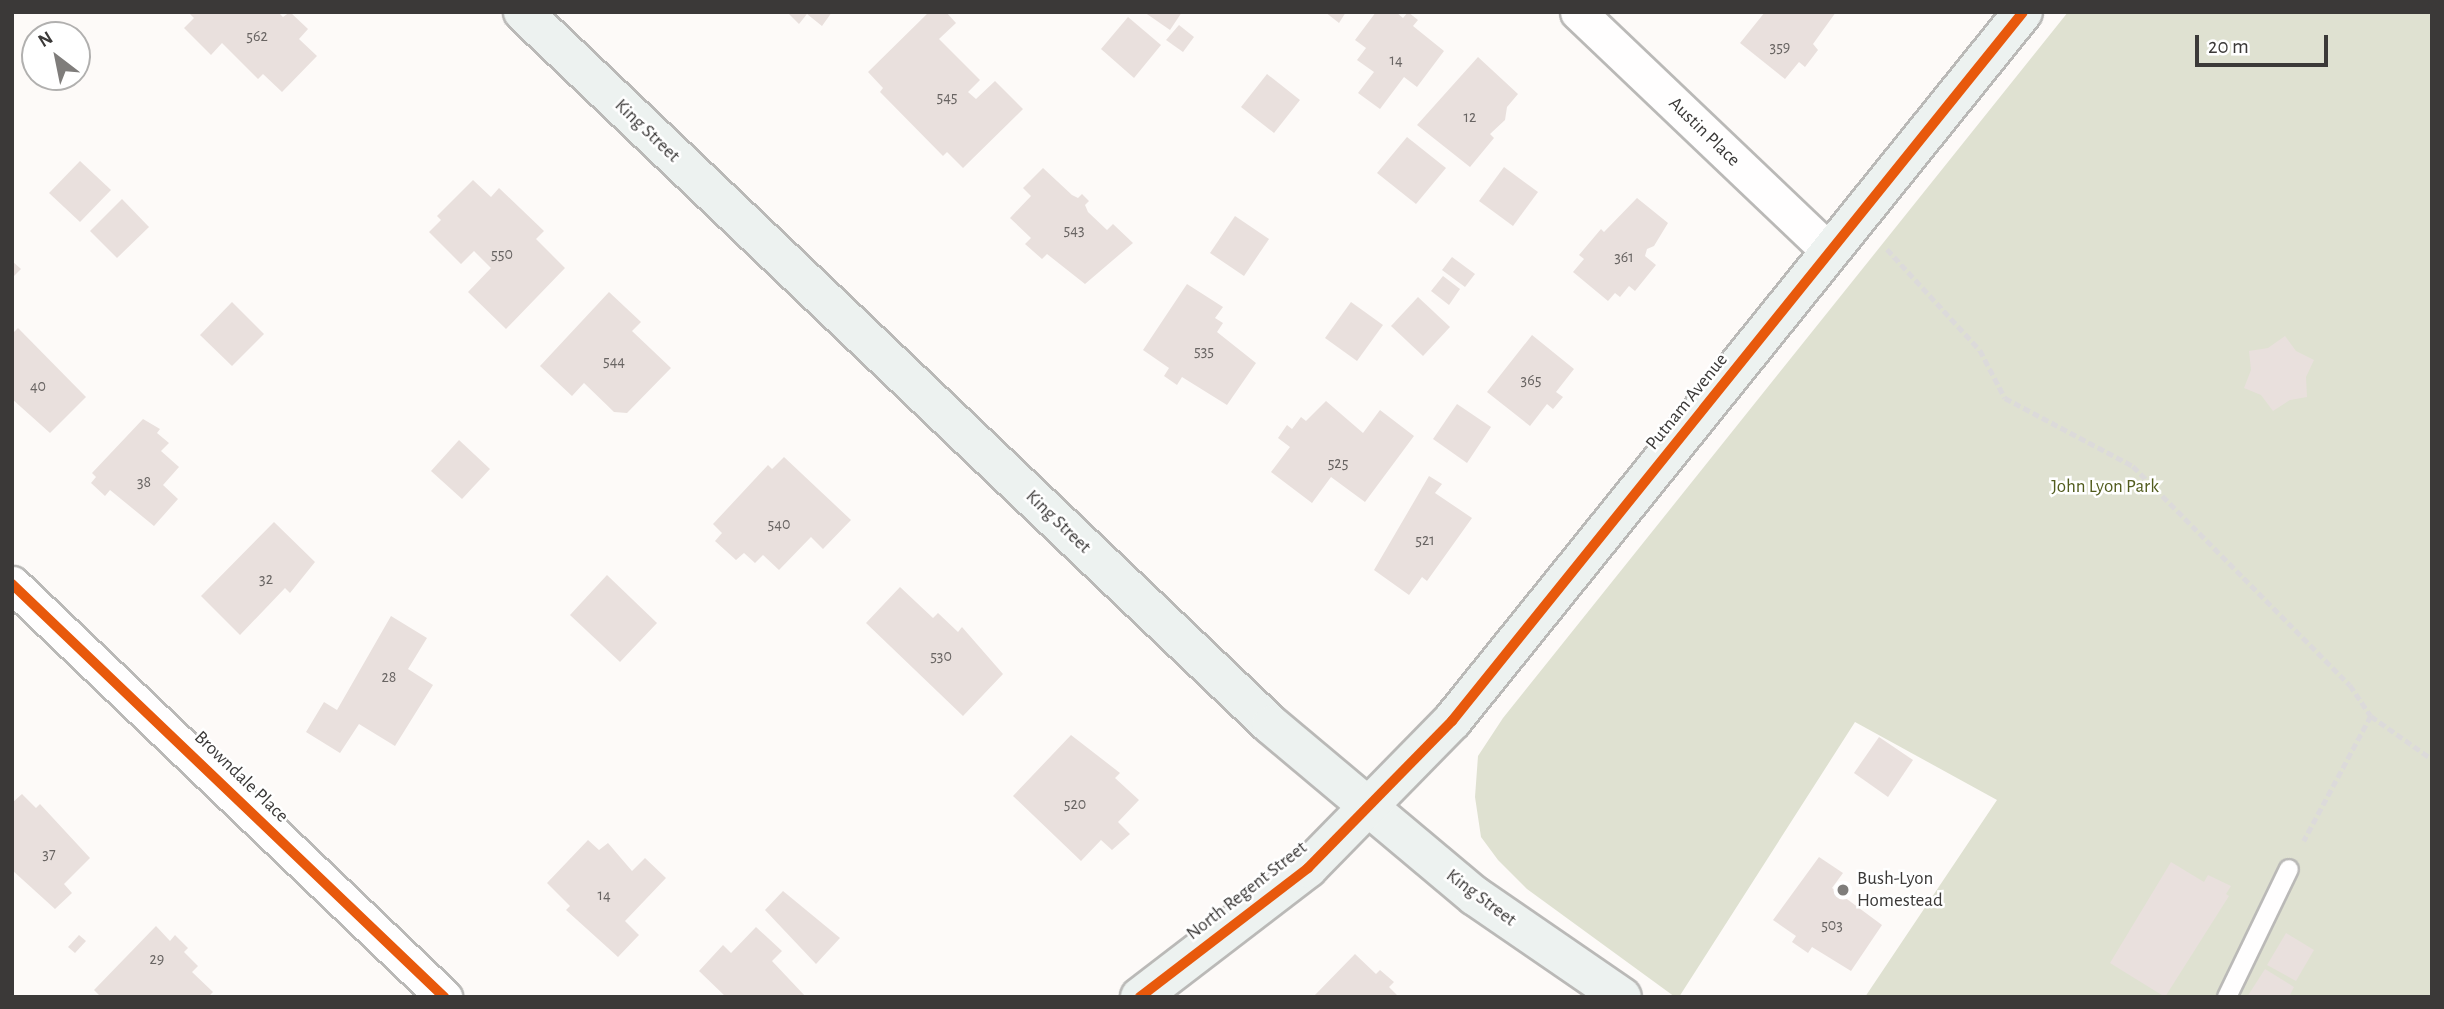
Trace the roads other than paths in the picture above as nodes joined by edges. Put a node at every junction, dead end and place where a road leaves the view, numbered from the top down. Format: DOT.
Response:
graph roads {
  1 [pos="523,12"];
  2 [pos="1578,12"];
  3 [pos="2023,12"];
  4 [pos="1830,252"];
  5 [pos="12,584"];
  6 [pos="1370,808"];
  7 [pos="2289,869"];
  8 [pos="444,997"];
  9 [pos="1140,997"];
  10 [pos="1622,997"];
  11 [pos="2227,997"];
  1 -- 6 [label="main road, King Street"];
  2 -- 4 [label="street, Austin Place"];
  3 -- 4 [label="main road, Putnam Avenue"];
  4 -- 6 [label="main road, Putnam Avenue"];
  5 -- 8 [label="street, Browndale Place"];
  6 -- 9 [label="main road, North Regent Street"];
  6 -- 10 [label="main road, King Street"];
  7 -- 11 [label="lane"];
}
